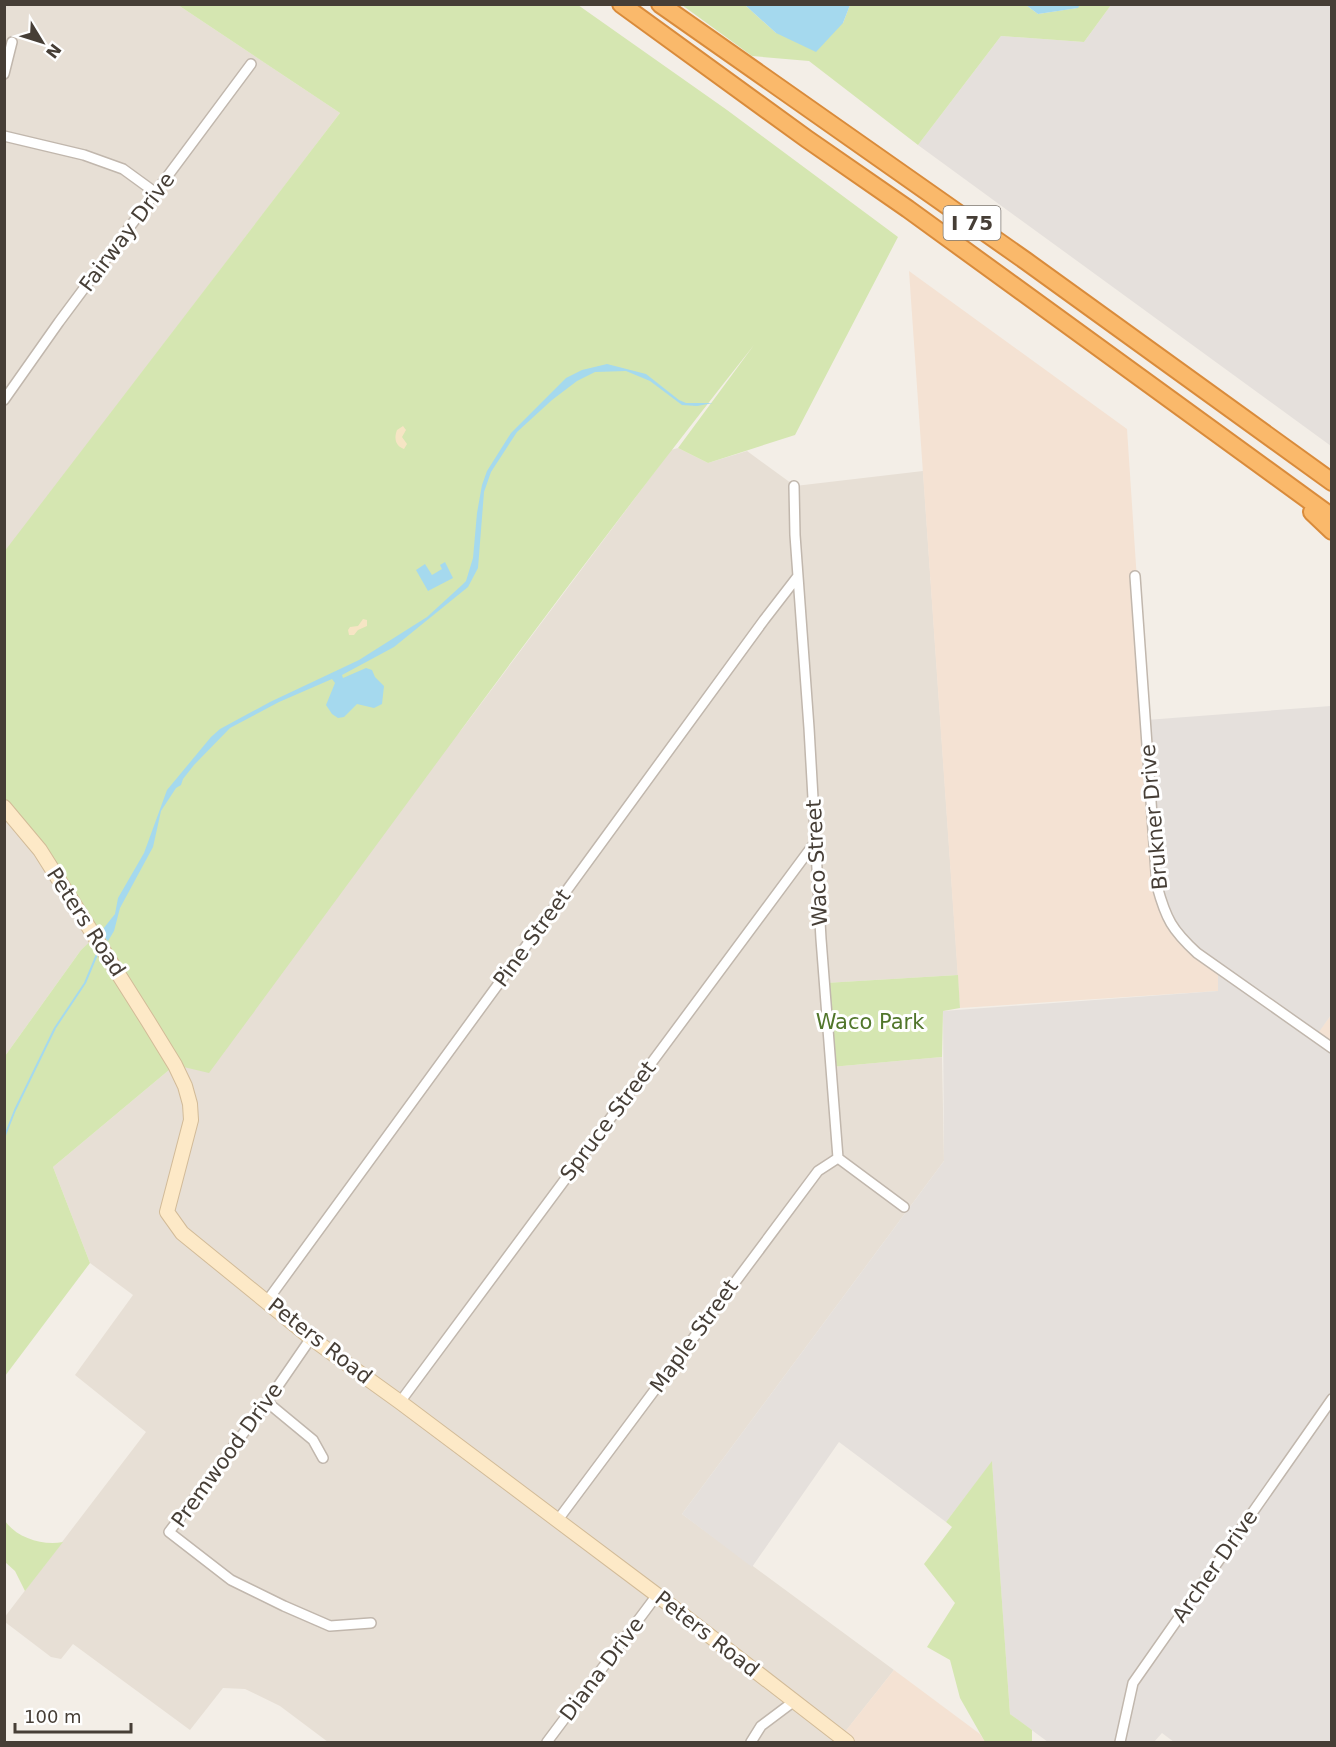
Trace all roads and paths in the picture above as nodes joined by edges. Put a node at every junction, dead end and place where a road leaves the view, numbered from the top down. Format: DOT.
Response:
graph roads {
  1 [pos="621,4"];
  2 [pos="660,4"];
  3 [pos="12,42"];
  4 [pos="251,64"];
  5 [pos="4,74"];
  6 [pos="4,136"];
  7 [pos="156,193"];
  8 [pos="4,400"];
  9 [pos="1281,446"];
  10 [pos="1265,468"];
  11 [pos="1332,475"];
  12 [pos="1332,482"];
  13 [pos="795,486"];
  14 [pos="1332,516"];
  15 [pos="1332,531"];
  16 [pos="798,576"];
  17 [pos="1135,576"];
  18 [pos="4,807"];
  19 [pos="816,841"];
  20 [pos="1332,1048"];
  21 [pos="838,1158"];
  22 [pos="904,1207"];
  23 [pos="267,1301"];
  24 [pos="311,1338"];
  25 [pos="1332,1400"];
  26 [pos="267,1402"];
  27 [pos="400,1402"];
  28 [pos="323,1458"];
  29 [pos="557,1521"];
  30 [pos="657,1595"];
  31 [pos="371,1623"];
  32 [pos="793,1702"];
  33 [pos="547,1743"];
  34 [pos="751,1743"];
  35 [pos="847,1743"];
  36 [pos="1120,1743"];
  1 -- 10 [label="highway, I 75"];
  2 -- 9 [label="highway, I 75"];
  3 -- 5 [label="street"];
  4 -- 7 [label="street, Fairway Drive"];
  6 -- 7 [label="street"];
  7 -- 8 [label="street, Fairway Drive"];
  9 -- 11 [label="highway"];
  9 -- 12 [label="highway, I 75"];
  10 -- 14 [label="highway, I 75"];
  10 -- 15 [label="highway"];
  13 -- 16 [label="street, Waco Street"];
  16 -- 19 [label="street, Waco Street"];
  16 -- 23 [label="street, Pine Street"];
  17 -- 20 [label="street, Brukner Drive"];
  18 -- 23 [label="street, Peters Road"];
  19 -- 21 [label="street, Waco Street"];
  19 -- 27 [label="street, Spruce Street"];
  21 -- 22 [label="street"];
  21 -- 29 [label="street, Maple Street"];
  23 -- 24 [label="street, Peters Road"];
  24 -- 26 [label="street, Premwood Drive"];
  24 -- 27 [label="street, Peters Road"];
  25 -- 36 [label="street, Archer Drive"];
  26 -- 28 [label="street"];
  26 -- 31 [label="street, Premwood Drive"];
  27 -- 29 [label="street, Peters Road"];
  29 -- 30 [label="street, Peters Road"];
  30 -- 32 [label="street, Peters Road"];
  30 -- 33 [label="street, Diana Drive"];
  32 -- 34 [label="street"];
  32 -- 35 [label="street, Peters Road"];
}
